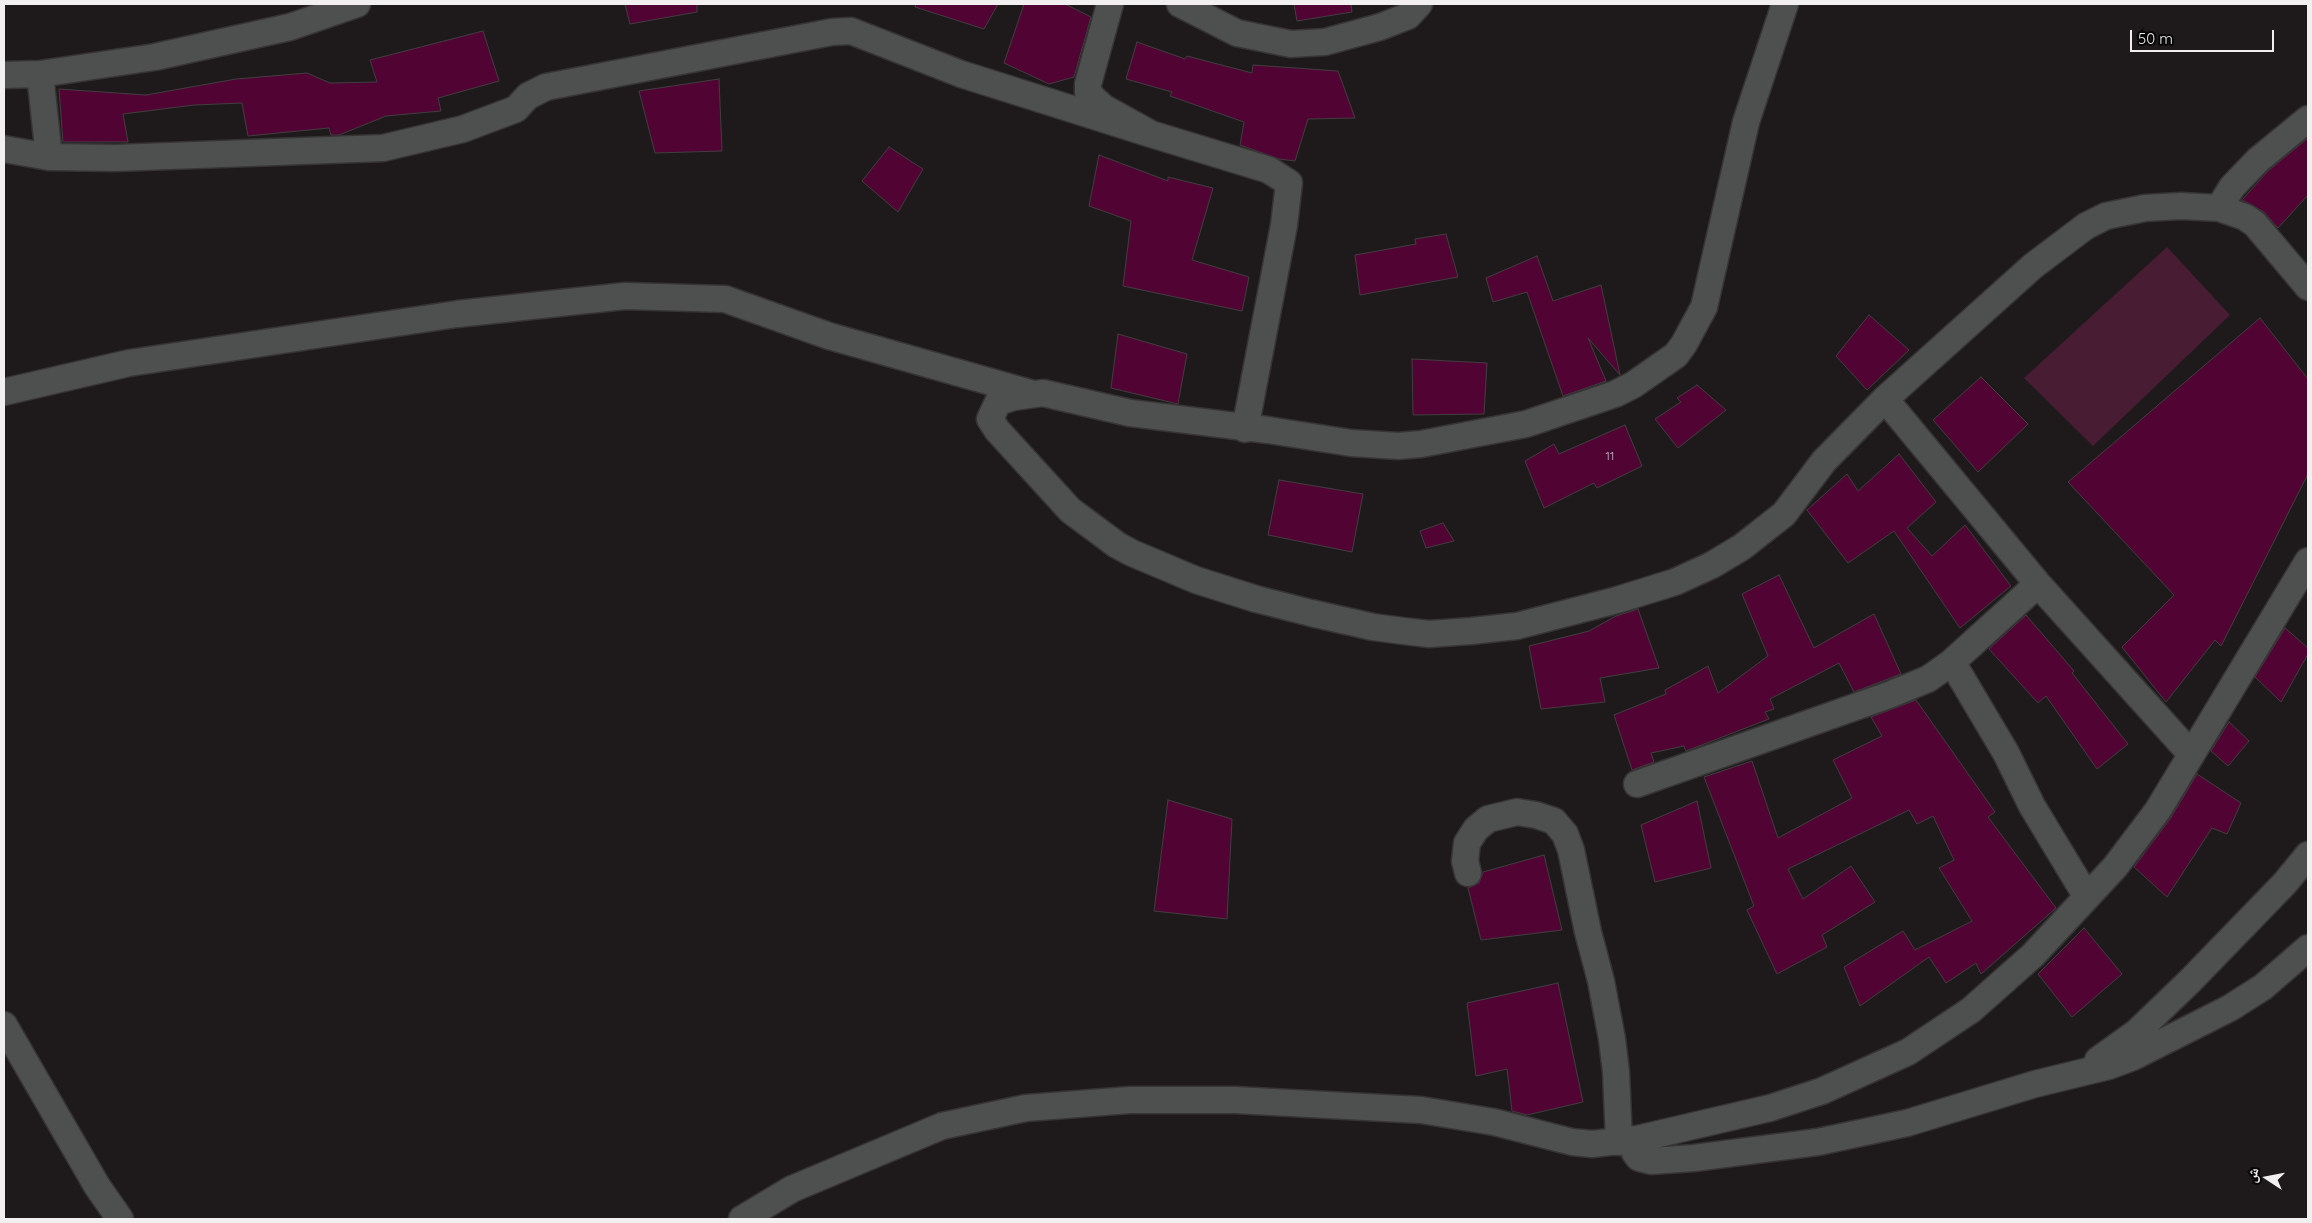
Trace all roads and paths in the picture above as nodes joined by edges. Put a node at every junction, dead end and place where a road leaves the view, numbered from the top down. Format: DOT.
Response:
graph roads {
  1 [pos="357,4"];
  2 [pos="1110,4"];
  3 [pos="1180,4"];
  4 [pos="1419,4"];
  5 [pos="1785,4"];
  6 [pos="40,74"];
  7 [pos="4,75"];
  8 [pos="2308,119"];
  9 [pos="1151,134"];
  10 [pos="4,149"];
  11 [pos="49,156"];
  12 [pos="2218,208"];
  13 [pos="2308,287"];
  14 [pos="4,392"];
  15 [pos="1031,393"];
  16 [pos="1885,399"];
  17 [pos="1245,429"];
  18 [pos="2308,560"];
  19 [pos="2038,584"];
  20 [pos="1952,662"];
  21 [pos="2191,754"];
  22 [pos="1637,784"];
  23 [pos="2308,855"];
  24 [pos="1468,873"];
  25 [pos="2087,897"];
  26 [pos="2308,948"];
  27 [pos="4,1025"];
  28 [pos="2074,1074"];
  29 [pos="1628,1140"];
  30 [pos="120,1219"];
  31 [pos="742,1219"];
  1 -- 6 [label="street"];
  2 -- 9 [label="street"];
  3 -- 4 [label="street"];
  5 -- 17 [label="street"];
  6 -- 7 [label="street"];
  6 -- 11 [label="street"];
  8 -- 12 [label="street"];
  9 -- 11 [label="street"];
  9 -- 17 [label="street"];
  10 -- 11 [label="street"];
  12 -- 13 [label="street"];
  12 -- 16 [label="street"];
  14 -- 15 [label="street"];
  15 -- 16 [label="street"];
  15 -- 17 [label="street"];
  16 -- 19 [label="street"];
  18 -- 21 [label="street"];
  19 -- 20 [label="street"];
  19 -- 21 [label="street"];
  20 -- 22 [label="street"];
  20 -- 25 [label="street"];
  21 -- 25 [label="street"];
  23 -- 28 [label="street"];
  24 -- 29 [label="street"];
  25 -- 29 [label="street"];
  26 -- 28 [label="street"];
  27 -- 30 [label="street"];
  28 -- 29 [label="street"];
  29 -- 31 [label="street"];
}
